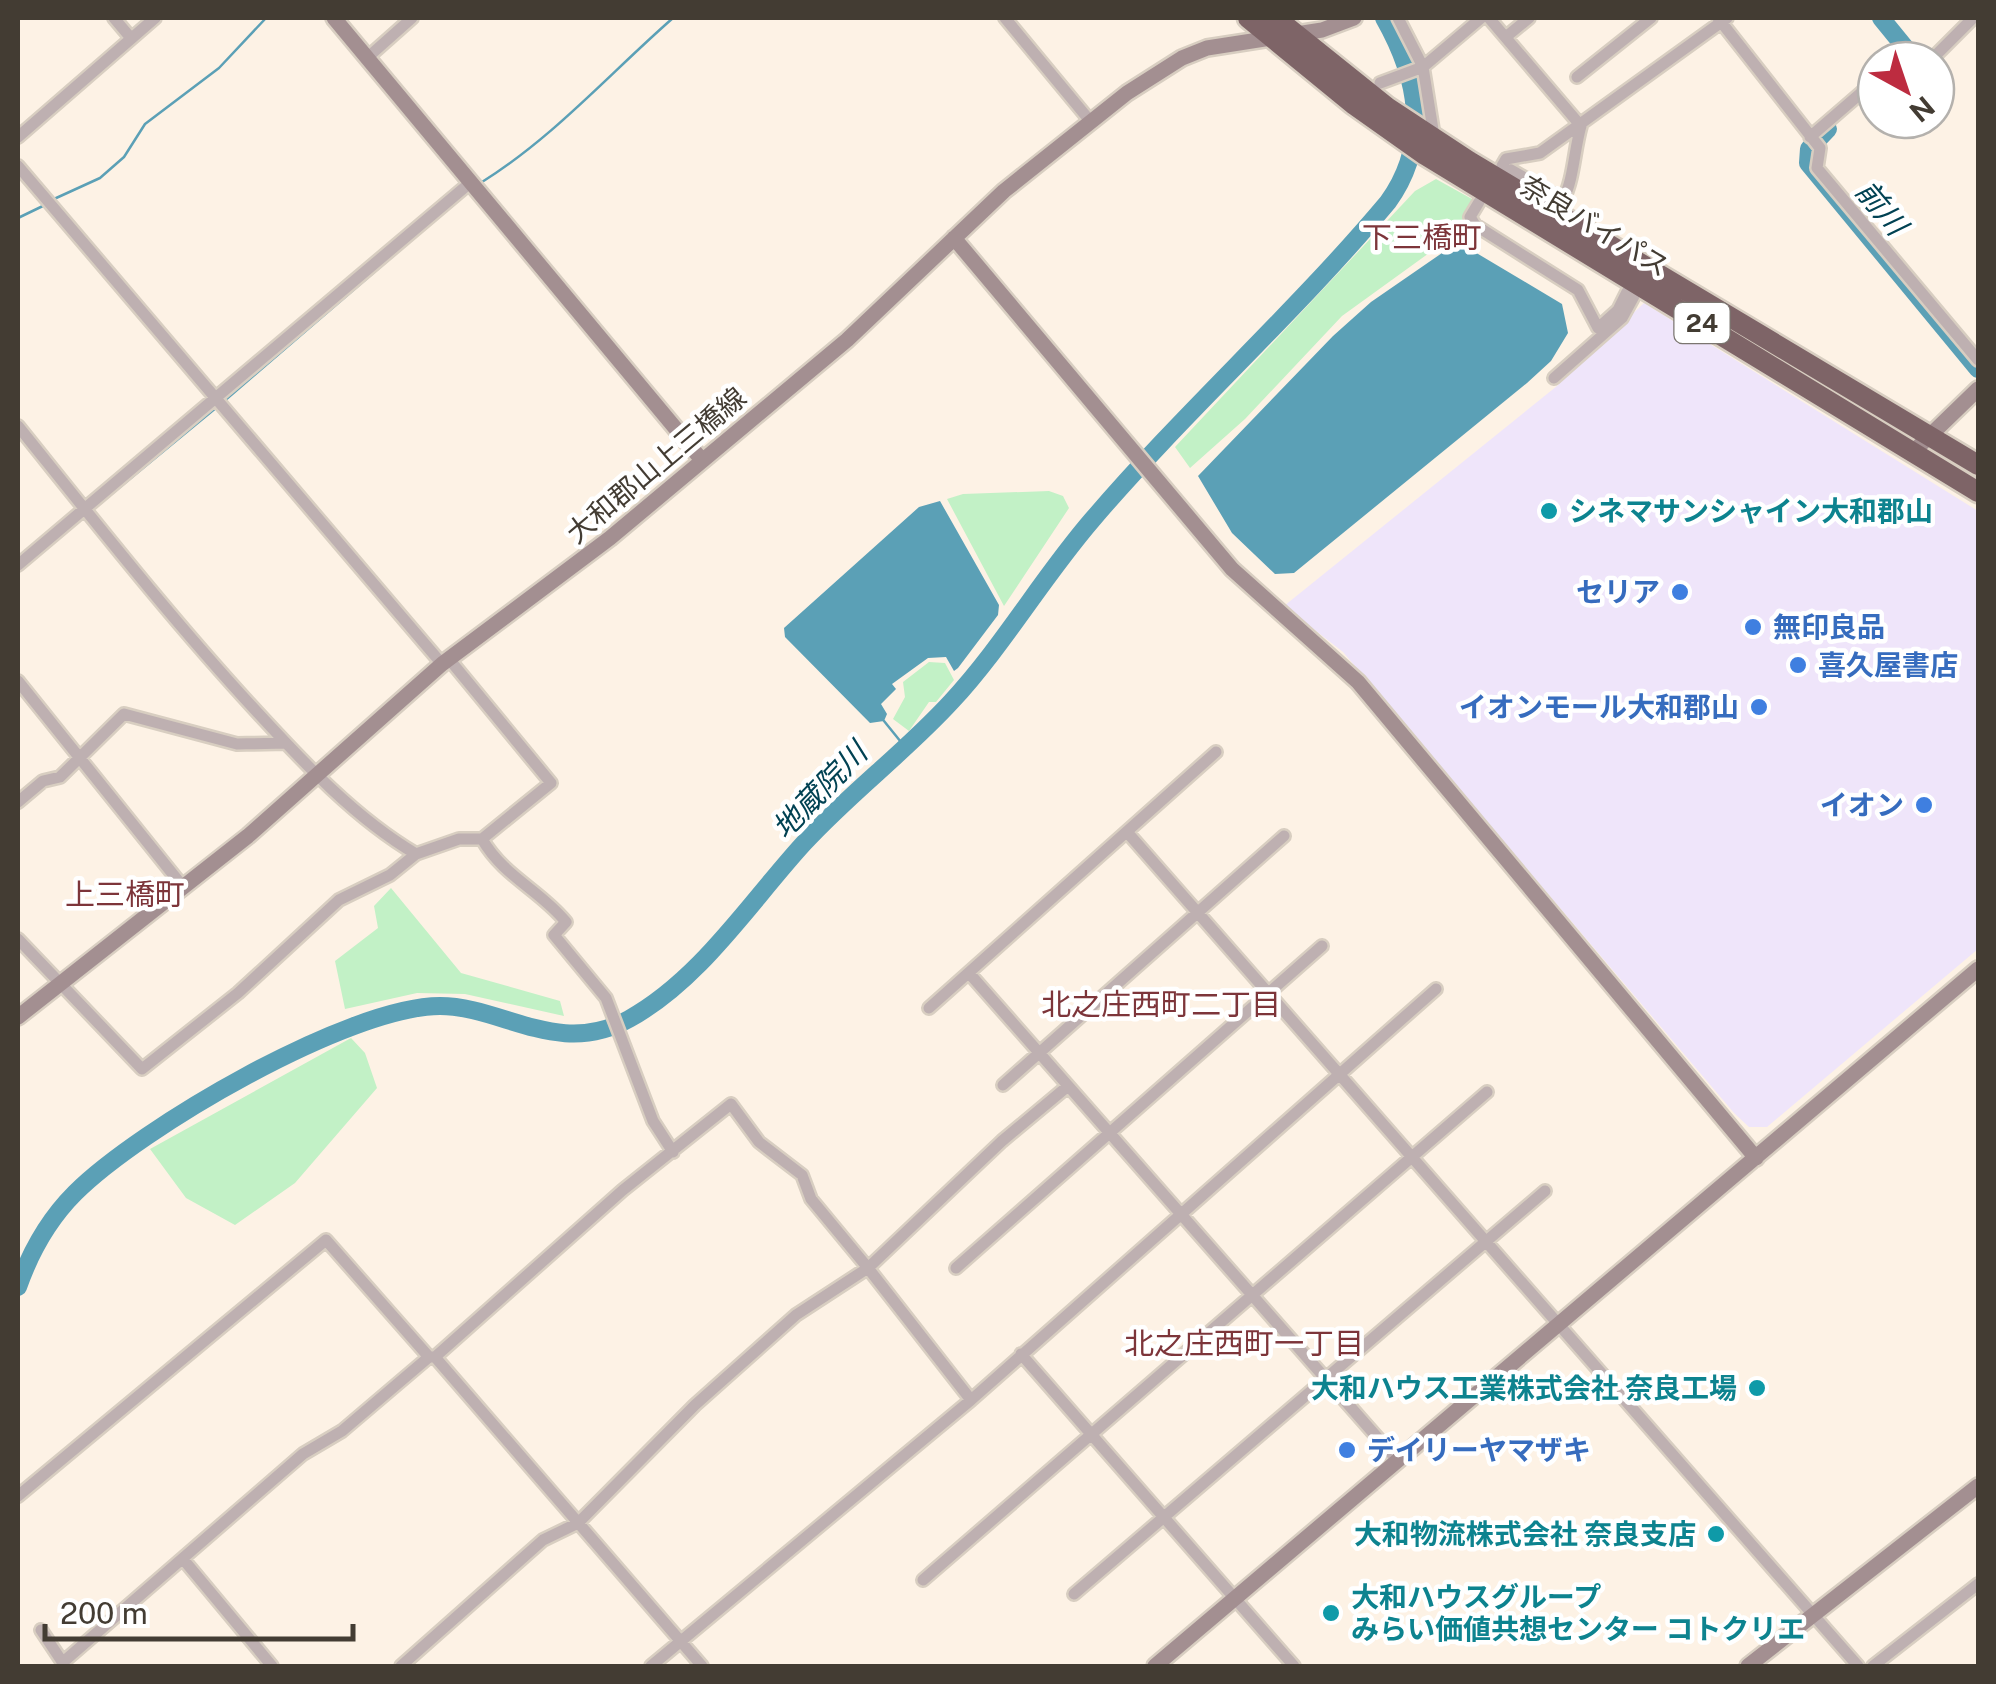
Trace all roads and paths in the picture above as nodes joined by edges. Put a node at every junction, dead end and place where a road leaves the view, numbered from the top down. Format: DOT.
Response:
graph roads {
  1 [pos="114,18"];
  2 [pos="154,18"];
  3 [pos="334,18"];
  4 [pos="412,18"];
  5 [pos="1005,18"];
  6 [pos="1248,18"];
  7 [pos="1354,18"];
  8 [pos="1398,18"];
  9 [pos="1481,18"];
  10 [pos="1489,18"];
  11 [pos="1529,18"];
  12 [pos="1650,18"];
  13 [pos="1974,18"];
  14 [pos="1722,19"];
  15 [pos="1273,27"];
  16 [pos="1294,34"];
  17 [pos="1507,36"];
  18 [pos="130,37"];
  19 [pos="1951,40"];
  20 [pos="368,58"];
  21 [pos="1415,70"];
  22 [pos="1576,77"];
  23 [pos="1380,83"];
  24 [pos="1856,97"];
  25 [pos="1091,122"];
  26 [pos="1581,126"];
  27 [pos="18,137"];
  28 [pos="1810,137"];
  29 [pos="1429,142"];
  30 [pos="18,166"];
  31 [pos="1502,174"];
  32 [pos="475,187"];
  33 [pos="1479,202"];
  34 [pos="954,238"];
  35 [pos="1978,360"];
  36 [pos="1554,378"];
  37 [pos="1978,389"];
  38 [pos="219,404"];
  39 [pos="18,426"];
  40 [pos="1919,444"];
  41 [pos="702,459"];
  42 [pos="1978,465"];
  43 [pos="1978,492"];
  44 [pos="85,509"];
  45 [pos="18,565"];
  46 [pos="446,662"];
  47 [pos="18,681"];
  48 [pos="286,743"];
  49 [pos="1216,752"];
  50 [pos="79,759"];
  51 [pos="315,775"];
  52 [pos="18,802"];
  53 [pos="1127,832"];
  54 [pos="1284,836"];
  55 [pos="482,839"];
  56 [pos="416,854"];
  57 [pos="184,888"];
  58 [pos="1198,913"];
  59 [pos="18,939"];
  60 [pos="1322,946"];
  61 [pos="1978,969"];
  62 [pos="968,973"];
  63 [pos="60,984"];
  64 [pos="1436,989"];
  65 [pos="1269,994"];
  66 [pos="929,1008"];
  67 [pos="18,1017"];
  68 [pos="1039,1054"];
  69 [pos="1339,1074"];
  70 [pos="1004,1084"];
  71 [pos="1068,1086"];
  72 [pos="1487,1092"];
  73 [pos="1109,1134"];
  74 [pos="673,1152"];
  75 [pos="1413,1157"];
  76 [pos="1756,1158"];
  77 [pos="1545,1191"];
  78 [pos="1180,1214"];
  79 [pos="1487,1240"];
  80 [pos="868,1268"];
  81 [pos="956,1268"];
  82 [pos="1252,1295"];
  83 [pos="1559,1324"];
  84 [pos="1021,1354"];
  85 [pos="432,1357"];
  86 [pos="1324,1378"];
  87 [pos="971,1400"];
  88 [pos="1092,1433"];
  89 [pos="1398,1461"];
  90 [pos="1977,1489"];
  91 [pos="18,1496"];
  92 [pos="1163,1515"];
  93 [pos="578,1524"];
  94 [pos="183,1559"];
  95 [pos="923,1580"];
  96 [pos="1978,1584"];
  97 [pos="1074,1594"];
  98 [pos="1234,1598"];
  99 [pos="1815,1614"];
  100 [pos="41,1630"];
  101 [pos="680,1642"];
  102 [pos="64,1665"];
  103 [pos="272,1666"];
  104 [pos="401,1666"];
  105 [pos="650,1666"];
  106 [pos="702,1666"];
  107 [pos="1155,1666"];
  108 [pos="1294,1666"];
  109 [pos="1748,1666"];
  110 [pos="1858,1666"];
  111 [pos="1873,1666"];
  1 -- 18 [label="street"];
  2 -- 18 [label="street"];
  3 -- 20 [label="street"];
  4 -- 20 [label="street"];
  5 -- 25 [label="street"];
  6 -- 15 [label="highway, 奈良バイパス / 24"];
  7 -- 16 [label="street"];
  8 -- 21 [label="street"];
  9 -- 21 [label="street"];
  10 -- 17 [label="street"];
  11 -- 17 [label="street"];
  12 -- 22 [label="street"];
  13 -- 19 [label="street"];
  14 -- 26 [label="street"];
  14 -- 28 [label="street"];
  15 -- 16 [label="highway, 奈良バイパス / 24"];
  15 -- 25 [label="street, 大和郡山上三橋線"];
  15 -- 29 [label="highway, 奈良バイパス / 24"];
  16 -- 29 [label="highway, 奈良バイパス / 24"];
  17 -- 26 [label="street"];
  18 -- 27 [label="street"];
  20 -- 32 [label="street"];
  21 -- 23 [label="street"];
  21 -- 29 [label="street"];
  24 -- 28 [label="street"];
  25 -- 34 [label="street, 大和郡山上三橋線"];
  26 -- 31 [label="street"];
  26 -- 31 [label="street"];
  28 -- 35 [label="street"];
  29 -- 31 [label="highway, 奈良バイパス / 24"];
  29 -- 40 [label="highway, 奈良バイパス / 24"];
  30 -- 38 [label="street"];
  31 -- 40 [label="highway, 奈良バイパス / 24"];
  32 -- 38 [label="street"];
  32 -- 41 [label="street"];
  33 -- 36 [label="street"];
  34 -- 41 [label="street, 大和郡山上三橋線"];
  34 -- 76 [label="street"];
  37 -- 40 [label="street"];
  38 -- 44 [label="street"];
  38 -- 46 [label="street"];
  39 -- 44 [label="street"];
  40 -- 42 [label="highway, 奈良バイパス / 24"];
  40 -- 43 [label="highway, 奈良バイパス / 24"];
  41 -- 46 [label="street, 大和郡山上三橋線"];
  44 -- 45 [label="street"];
  44 -- 48 [label="street"];
  46 -- 51 [label="street, 大和郡山上三橋線"];
  46 -- 55 [label="street"];
  47 -- 50 [label="street"];
  48 -- 50 [label="street"];
  48 -- 51 [label="street"];
  49 -- 53 [label="street"];
  50 -- 52 [label="street"];
  50 -- 57 [label="street"];
  51 -- 56 [label="street"];
  51 -- 57 [label="street, 大和郡山上三橋線"];
  53 -- 58 [label="street"];
  53 -- 62 [label="street"];
  54 -- 58 [label="street"];
  55 -- 56 [label="street"];
  55 -- 74 [label="street"];
  56 -- 63 [label="street"];
  57 -- 63 [label="street, 大和郡山上三橋線"];
  58 -- 65 [label="street"];
  58 -- 68 [label="street"];
  59 -- 63 [label="street"];
  60 -- 65 [label="street"];
  61 -- 76 [label="street"];
  62 -- 66 [label="street"];
  62 -- 68 [label="street"];
  63 -- 67 [label="street, 大和郡山上三橋線"];
  64 -- 69 [label="street"];
  65 -- 69 [label="street"];
  65 -- 73 [label="street"];
  68 -- 70 [label="street"];
  68 -- 71 [label="street"];
  69 -- 75 [label="street"];
  69 -- 78 [label="street"];
  71 -- 73 [label="street"];
  71 -- 80 [label="street"];
  72 -- 75 [label="street"];
  73 -- 78 [label="street"];
  73 -- 81 [label="street"];
  74 -- 80 [label="street"];
  74 -- 85 [label="street"];
  75 -- 79 [label="street"];
  75 -- 82 [label="street"];
  76 -- 83 [label="street"];
  77 -- 79 [label="street"];
  78 -- 82 [label="street"];
  78 -- 84 [label="street"];
  79 -- 83 [label="street"];
  79 -- 86 [label="street"];
  80 -- 87 [label="street"];
  80 -- 93 [label="street"];
  82 -- 86 [label="street"];
  82 -- 88 [label="street"];
  83 -- 89 [label="street"];
  83 -- 99 [label="street"];
  84 -- 87 [label="street"];
  84 -- 88 [label="street"];
  85 -- 91 [label="street"];
  85 -- 93 [label="street"];
  85 -- 94 [label="street"];
  86 -- 89 [label="street"];
  86 -- 92 [label="street"];
  87 -- 101 [label="street"];
  88 -- 92 [label="street"];
  88 -- 95 [label="street"];
  89 -- 98 [label="street"];
  90 -- 99 [label="street"];
  92 -- 97 [label="street"];
  92 -- 98 [label="street"];
  93 -- 101 [label="street"];
  93 -- 104 [label="street"];
  94 -- 102 [label="street"];
  94 -- 103 [label="street"];
  96 -- 111 [label="street"];
  98 -- 107 [label="street"];
  98 -- 108 [label="street"];
  99 -- 109 [label="street"];
  99 -- 110 [label="street"];
  100 -- 102 [label="street"];
  101 -- 105 [label="street"];
  101 -- 106 [label="street"];
}
